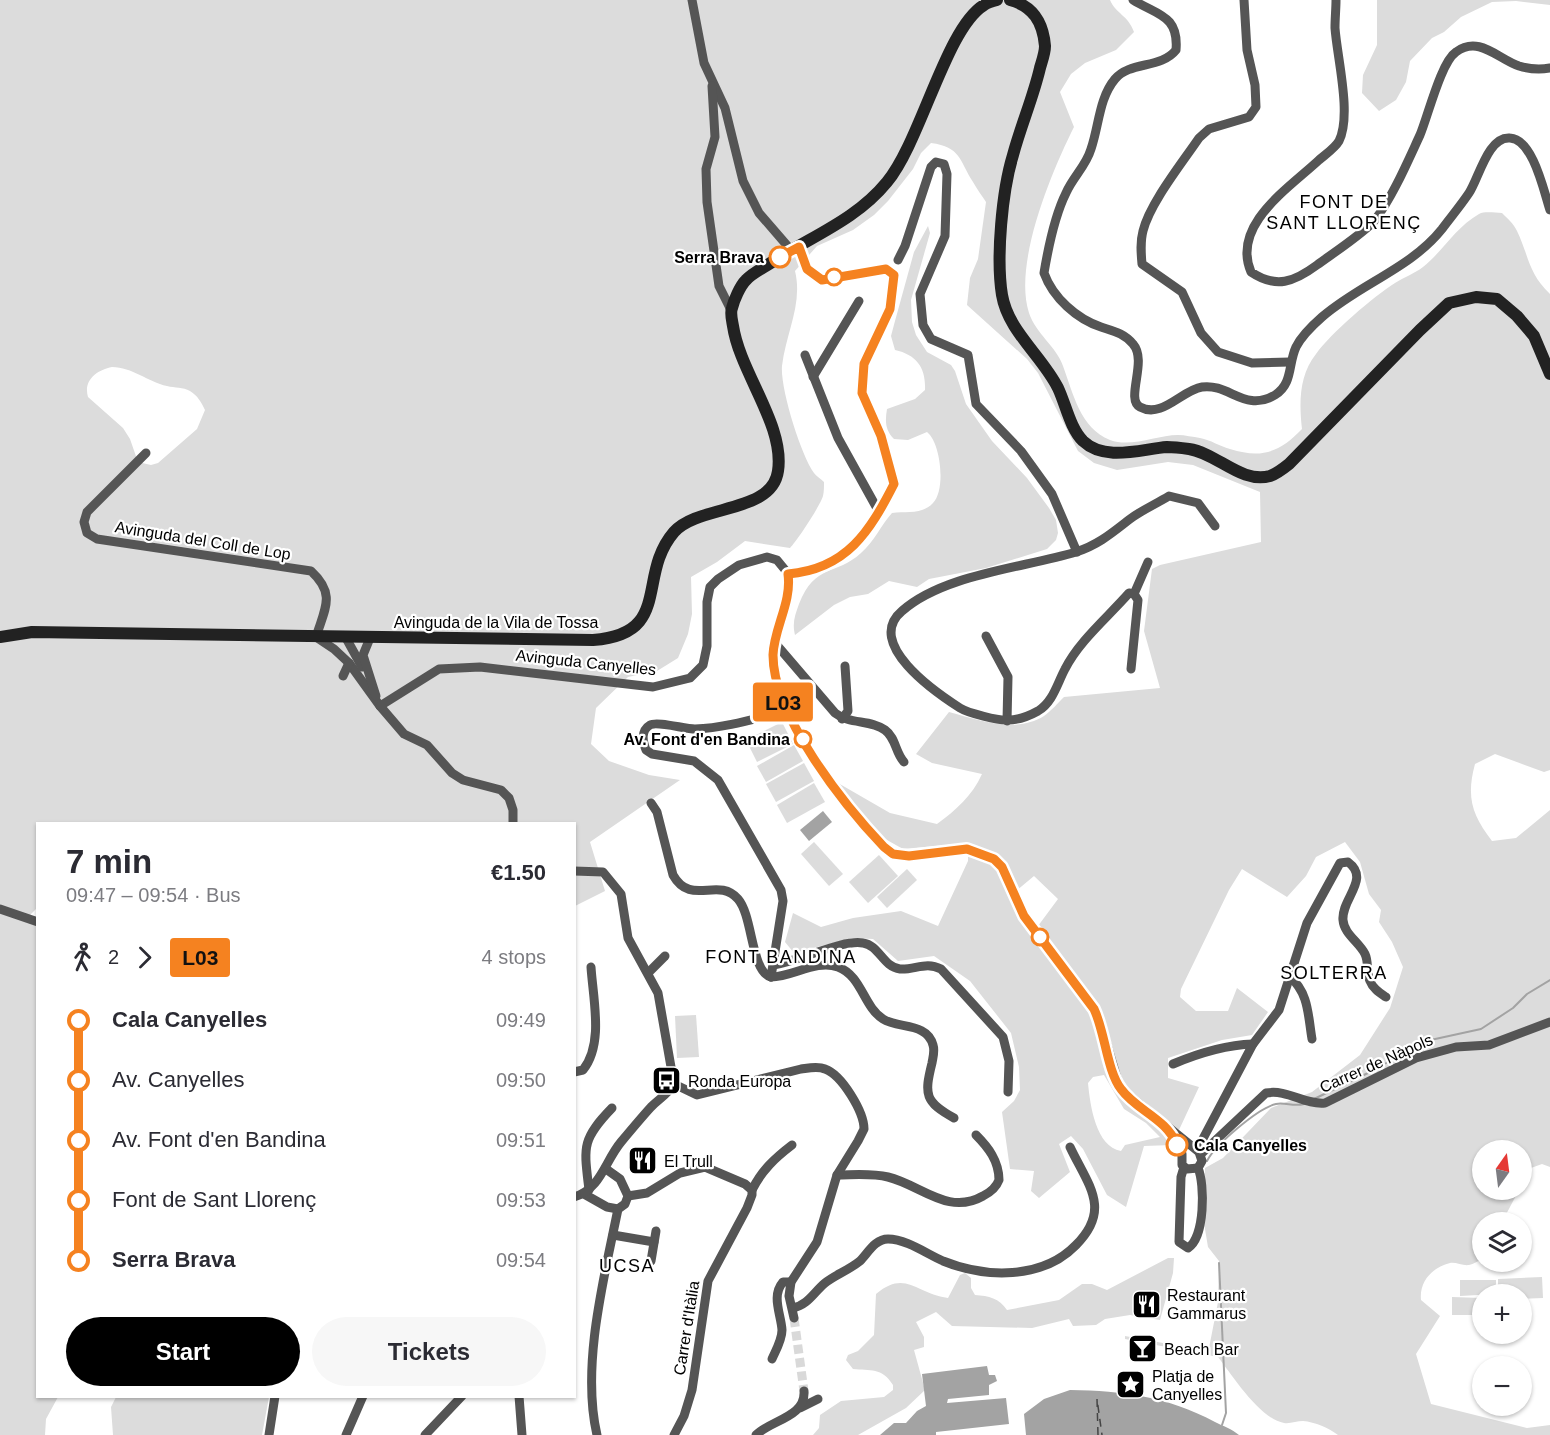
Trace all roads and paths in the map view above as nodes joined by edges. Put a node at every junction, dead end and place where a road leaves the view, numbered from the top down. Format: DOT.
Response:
graph roads {
  1 [pos="692,0"];
  2 [pos="997,0"];
  3 [pos="1013,0"];
  4 [pos="1133,0"];
  5 [pos="1244,0"];
  6 [pos="1336,0"];
  7 [pos="1550,68"];
  8 [pos="712,78"];
  9 [pos="1550,210"];
  10 [pos="795,248"];
  11 [pos="890,272"];
  12 [pos="859,301"];
  13 [pos="731,310"];
  14 [pos="805,355"];
  15 [pos="1290,362"];
  16 [pos="1550,374"];
  17 [pos="813,376"];
  18 [pos="146,453"];
  19 [pos="879,512"];
  20 [pos="1215,526"];
  21 [pos="1077,552"];
  22 [pos="1148,562"];
  23 [pos="788,574"];
  24 [pos="1134,594"];
  25 [pos="986,636"];
  26 [pos="0,637"];
  27 [pos="316,637"];
  28 [pos="346,638"];
  29 [pos="370,638"];
  30 [pos="775,643"];
  31 [pos="350,663"];
  32 [pos="845,666"];
  33 [pos="1131,669"];
  34 [pos="343,676"];
  35 [pos="371,682"];
  36 [pos="380,706"];
  37 [pos="786,711"];
  38 [pos="842,719"];
  39 [pos="1007,721"];
  40 [pos="904,762"];
  41 [pos="651,803"];
  42 [pos="513,822"];
  43 [pos="576,871"];
  44 [pos="0,909"];
  45 [pos="36,921"];
  46 [pos="665,956"];
  47 [pos="773,965"];
  48 [pos="591,968"];
  49 [pos="648,973"];
  50 [pos="771,977"];
  51 [pos="1290,977"];
  52 [pos="1386,997"];
  53 [pos="1550,1022"];
  54 [pos="1312,1039"];
  55 [pos="1253,1044"];
  56 [pos="1173,1064"];
  57 [pos="576,1072"];
  58 [pos="674,1084"];
  59 [pos="1008,1092"];
  60 [pos="612,1108"];
  61 [pos="954,1118"];
  62 [pos="1164,1124"];
  63 [pos="976,1135"];
  64 [pos="792,1145"];
  65 [pos="1070,1147"];
  66 [pos="1197,1151"];
  67 [pos="1182,1154"];
  68 [pos="1184,1167"];
  69 [pos="1198,1168"];
  70 [pos="606,1169"];
  71 [pos="837,1175"];
  72 [pos="752,1190"];
  73 [pos="583,1194"];
  74 [pos="628,1196"];
  75 [pos="618,1209"];
  76 [pos="656,1231"];
  77 [pos="613,1235"];
  78 [pos="654,1242"];
  79 [pos="651,1261"];
  80 [pos="791,1282"];
  81 [pos="772,1359"];
  82 [pos="804,1391"];
  83 [pos="275,1398"];
  84 [pos="362,1398"];
  85 [pos="460,1398"];
  86 [pos="519,1398"];
  87 [pos="818,1399"];
  88 [pos="800,1408"];
  89 [pos="269,1435"];
  90 [pos="346,1435"];
  91 [pos="425,1435"];
  92 [pos="522,1435"];
  93 [pos="597,1435"];
  94 [pos="674,1435"];
  95 [pos="756,1435"];
  1 -- 8 [label="street"];
  2 -- 10 [label="main road"];
  3 -- 16 [label="main road"];
  4 -- 15 [label="street"];
  5 -- 15 [label="street"];
  6 -- 7 [label="street"];
  8 -- 10 [label="street"];
  8 -- 13 [label="street"];
  9 -- 15 [label="street"];
  10 -- 11 [label="street"];
  10 -- 13 [label="main road"];
  11 -- 19 [label="street"];
  11 -- 21 [label="street"];
  12 -- 17 [label="street"];
  13 -- 29 [label="main road, Avinguda de la Vila de Tossa"];
  14 -- 17 [label="street"];
  17 -- 19 [label="street"];
  18 -- 27 [label="street, Avinguda del Coll de Lop"];
  19 -- 23 [label="street"];
  20 -- 21 [label="street"];
  21 -- 39 [label="street"];
  22 -- 24 [label="street"];
  23 -- 30 [label="street"];
  23 -- 36 [label="street, Avinguda Canyelles"];
  24 -- 33 [label="street"];
  24 -- 39 [label="street"];
  25 -- 39 [label="street"];
  26 -- 27 [label="main road, Avinguda de la Vila de Tossa"];
  27 -- 28 [label="main road, Avinguda de la Vila de Tossa"];
  27 -- 31 [label="street"];
  28 -- 29 [label="main road, Avinguda de la Vila de Tossa"];
  28 -- 35 [label="street"];
  29 -- 35 [label="street"];
  30 -- 37 [label="street"];
  30 -- 38 [label="street"];
  31 -- 34 [label="street"];
  31 -- 36 [label="street"];
  32 -- 38 [label="street"];
  35 -- 36 [label="street"];
  36 -- 42 [label="street"];
  37 -- 47 [label="street"];
  37 -- 62 [label="street"];
  38 -- 40 [label="street"];
  41 -- 50 [label="street"];
  43 -- 49 [label="street"];
  44 -- 45 [label="street"];
  46 -- 49 [label="street"];
  47 -- 50 [label="street"];
  47 -- 59 [label="street"];
  48 -- 57 [label="street"];
  49 -- 58 [label="street"];
  50 -- 61 [label="street"];
  51 -- 52 [label="street"];
  51 -- 54 [label="street"];
  51 -- 55 [label="street"];
  53 -- 66 [label="street, Carrer de Nàpols"];
  55 -- 56 [label="street"];
  55 -- 66 [label="street"];
  58 -- 70 [label="street"];
  58 -- 71 [label="street"];
  60 -- 73 [label="street"];
  62 -- 66 [label="street"];
  62 -- 67 [label="street"];
  63 -- 71 [label="street"];
  64 -- 72 [label="street, Carrer d'Itàlia"];
  65 -- 80 [label="street"];
  66 -- 67 [label="street"];
  66 -- 69 [label="street"];
  67 -- 68 [label="street"];
  68 -- 69 [label="street"];
  68 -- 69 [label="street"];
  70 -- 73 [label="street"];
  70 -- 74 [label="street"];
  71 -- 80 [label="street"];
  72 -- 74 [label="street"];
  72 -- 94 [label="street, Carrer d'Itàlia"];
  73 -- 75 [label="street"];
  74 -- 75 [label="street"];
  75 -- 77 [label="street"];
  76 -- 78 [label="street"];
  77 -- 78 [label="street"];
  77 -- 93 [label="street"];
  78 -- 79 [label="street"];
  80 -- 81 [label="street"];
  82 -- 88 [label="street"];
  83 -- 89 [label="street"];
  84 -- 90 [label="street"];
  85 -- 91 [label="street"];
  86 -- 92 [label="street"];
  87 -- 88 [label="street"];
  88 -- 95 [label="street"];
}
